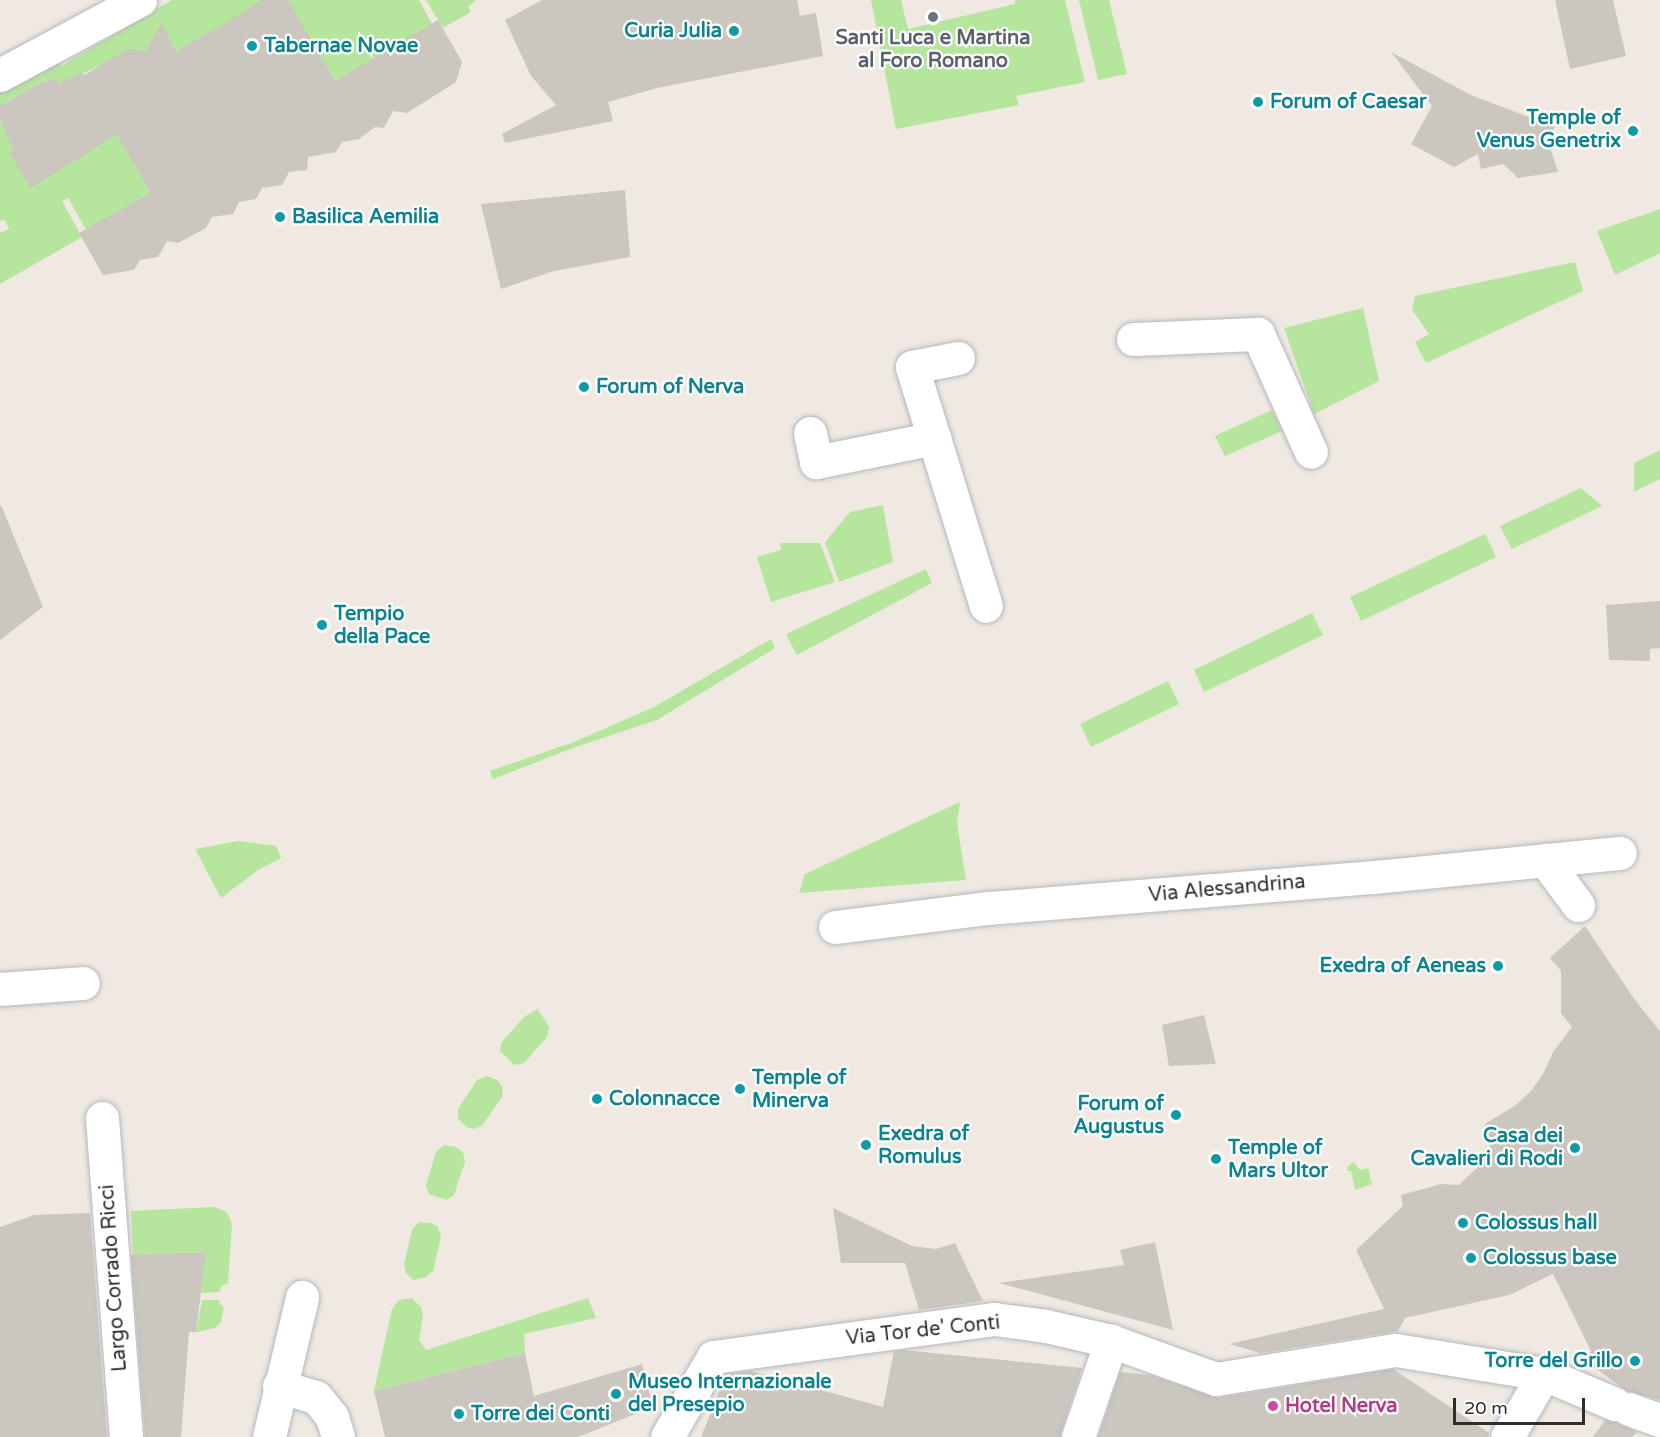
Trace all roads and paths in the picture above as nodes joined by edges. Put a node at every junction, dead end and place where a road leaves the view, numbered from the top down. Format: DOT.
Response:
graph roads {
  1 [pos="140,0"];
  2 [pos="0,75"];
  3 [pos="1134,339"];
  4 [pos="958,357"];
  5 [pos="810,433"];
  6 [pos="935,438"];
  7 [pos="1311,453"];
  8 [pos="986,606"];
  9 [pos="1620,853"];
  10 [pos="1545,860"];
  11 [pos="1578,905"];
  12 [pos="835,927"];
  13 [pos="83,983"];
  14 [pos="0,989"];
  15 [pos="102,1118"];
  16 [pos="302,1297"];
  17 [pos="1111,1341"];
  18 [pos="1544,1374"];
  19 [pos="279,1386"];
  20 [pos="1660,1420"];
  21 [pos="126,1437"];
  22 [pos="269,1437"];
  23 [pos="338,1437"];
  24 [pos="667,1437"];
  25 [pos="1078,1437"];
  26 [pos="1507,1437"];
  1 -- 2 [label="street"];
  3 -- 7 [label="street"];
  4 -- 6 [label="street"];
  5 -- 6 [label="street"];
  6 -- 8 [label="street"];
  9 -- 10 [label="street, Via Alessandrina"];
  10 -- 11 [label="street"];
  10 -- 12 [label="street, Via Alessandrina"];
  13 -- 14 [label="street"];
  15 -- 21 [label="street, Largo Corrado Ricci"];
  16 -- 19 [label="street"];
  17 -- 18 [label="street, Via Tor de' Conti"];
  17 -- 24 [label="street, Via Tor de' Conti"];
  17 -- 25 [label="street"];
  18 -- 20 [label="street, Via Tor de' Conti"];
  18 -- 26 [label="street"];
  19 -- 22 [label="street"];
  19 -- 23 [label="street"];
}
